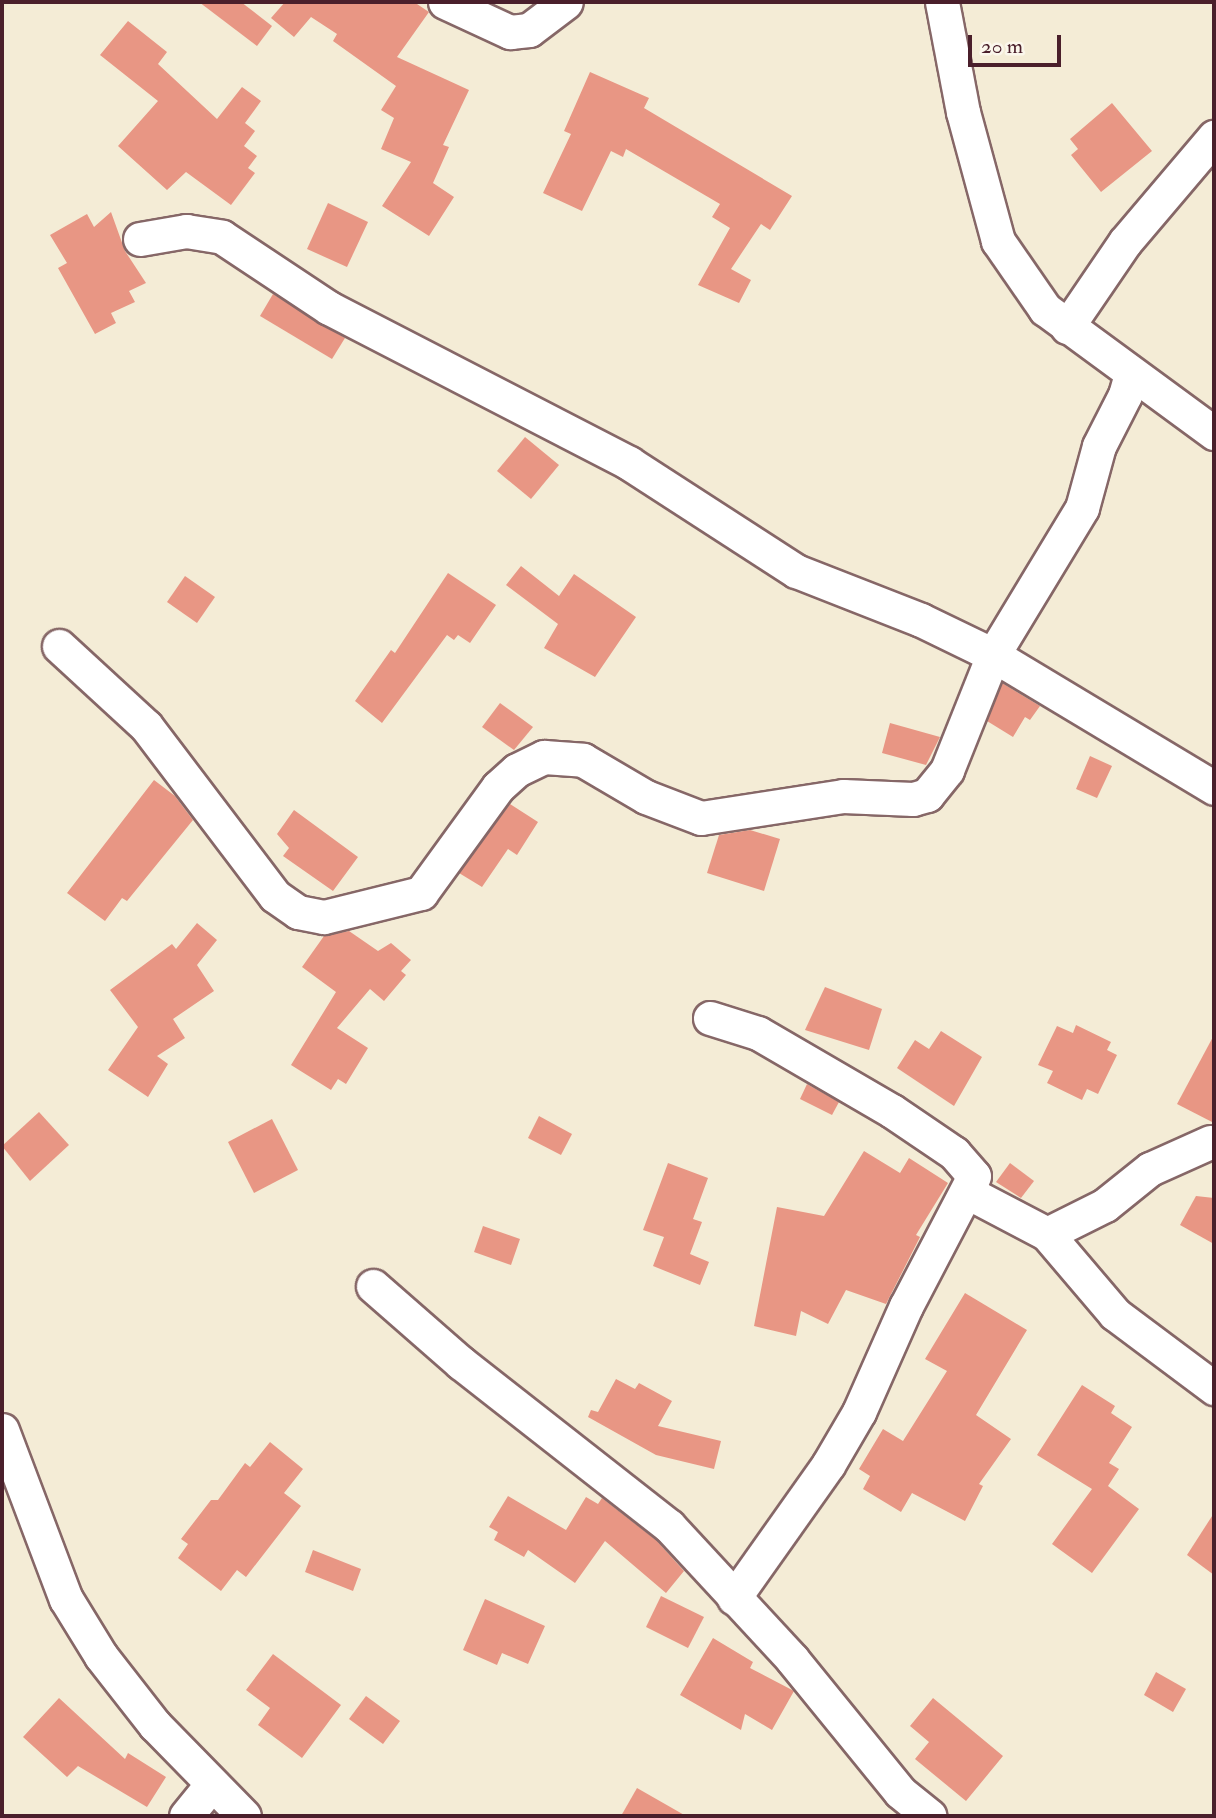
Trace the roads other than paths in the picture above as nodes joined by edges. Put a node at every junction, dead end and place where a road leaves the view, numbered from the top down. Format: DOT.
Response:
graph roads {
  1 [pos="444,2"];
  2 [pos="566,2"];
  3 [pos="942,2"];
  4 [pos="1214,136"];
  5 [pos="139,239"];
  6 [pos="1067,327"];
  7 [pos="1131,374"];
  8 [pos="1214,433"];
  9 [pos="59,646"];
  10 [pos="993,655"];
  11 [pos="1214,788"];
  12 [pos="710,1017"];
  13 [pos="1210,1142"];
  14 [pos="969,1193"];
  15 [pos="1047,1234"];
  16 [pos="373,1286"];
  17 [pos="1214,1388"];
  18 [pos="2,1430"];
  19 [pos="734,1598"];
  20 [pos="211,1785"];
  21 [pos="186,1816"];
  22 [pos="244,1816"];
  23 [pos="930,1816"];
  1 -- 2 [label="street"];
  3 -- 6 [label="street"];
  4 -- 6 [label="street"];
  5 -- 10 [label="street"];
  6 -- 7 [label="street"];
  7 -- 8 [label="street"];
  7 -- 10 [label="street"];
  9 -- 10 [label="street"];
  10 -- 11 [label="street"];
  12 -- 14 [label="street"];
  13 -- 15 [label="street"];
  14 -- 15 [label="street"];
  14 -- 19 [label="street"];
  15 -- 17 [label="street"];
  16 -- 19 [label="street"];
  18 -- 20 [label="street"];
  19 -- 23 [label="street"];
  20 -- 21 [label="street"];
  20 -- 22 [label="street"];
}
